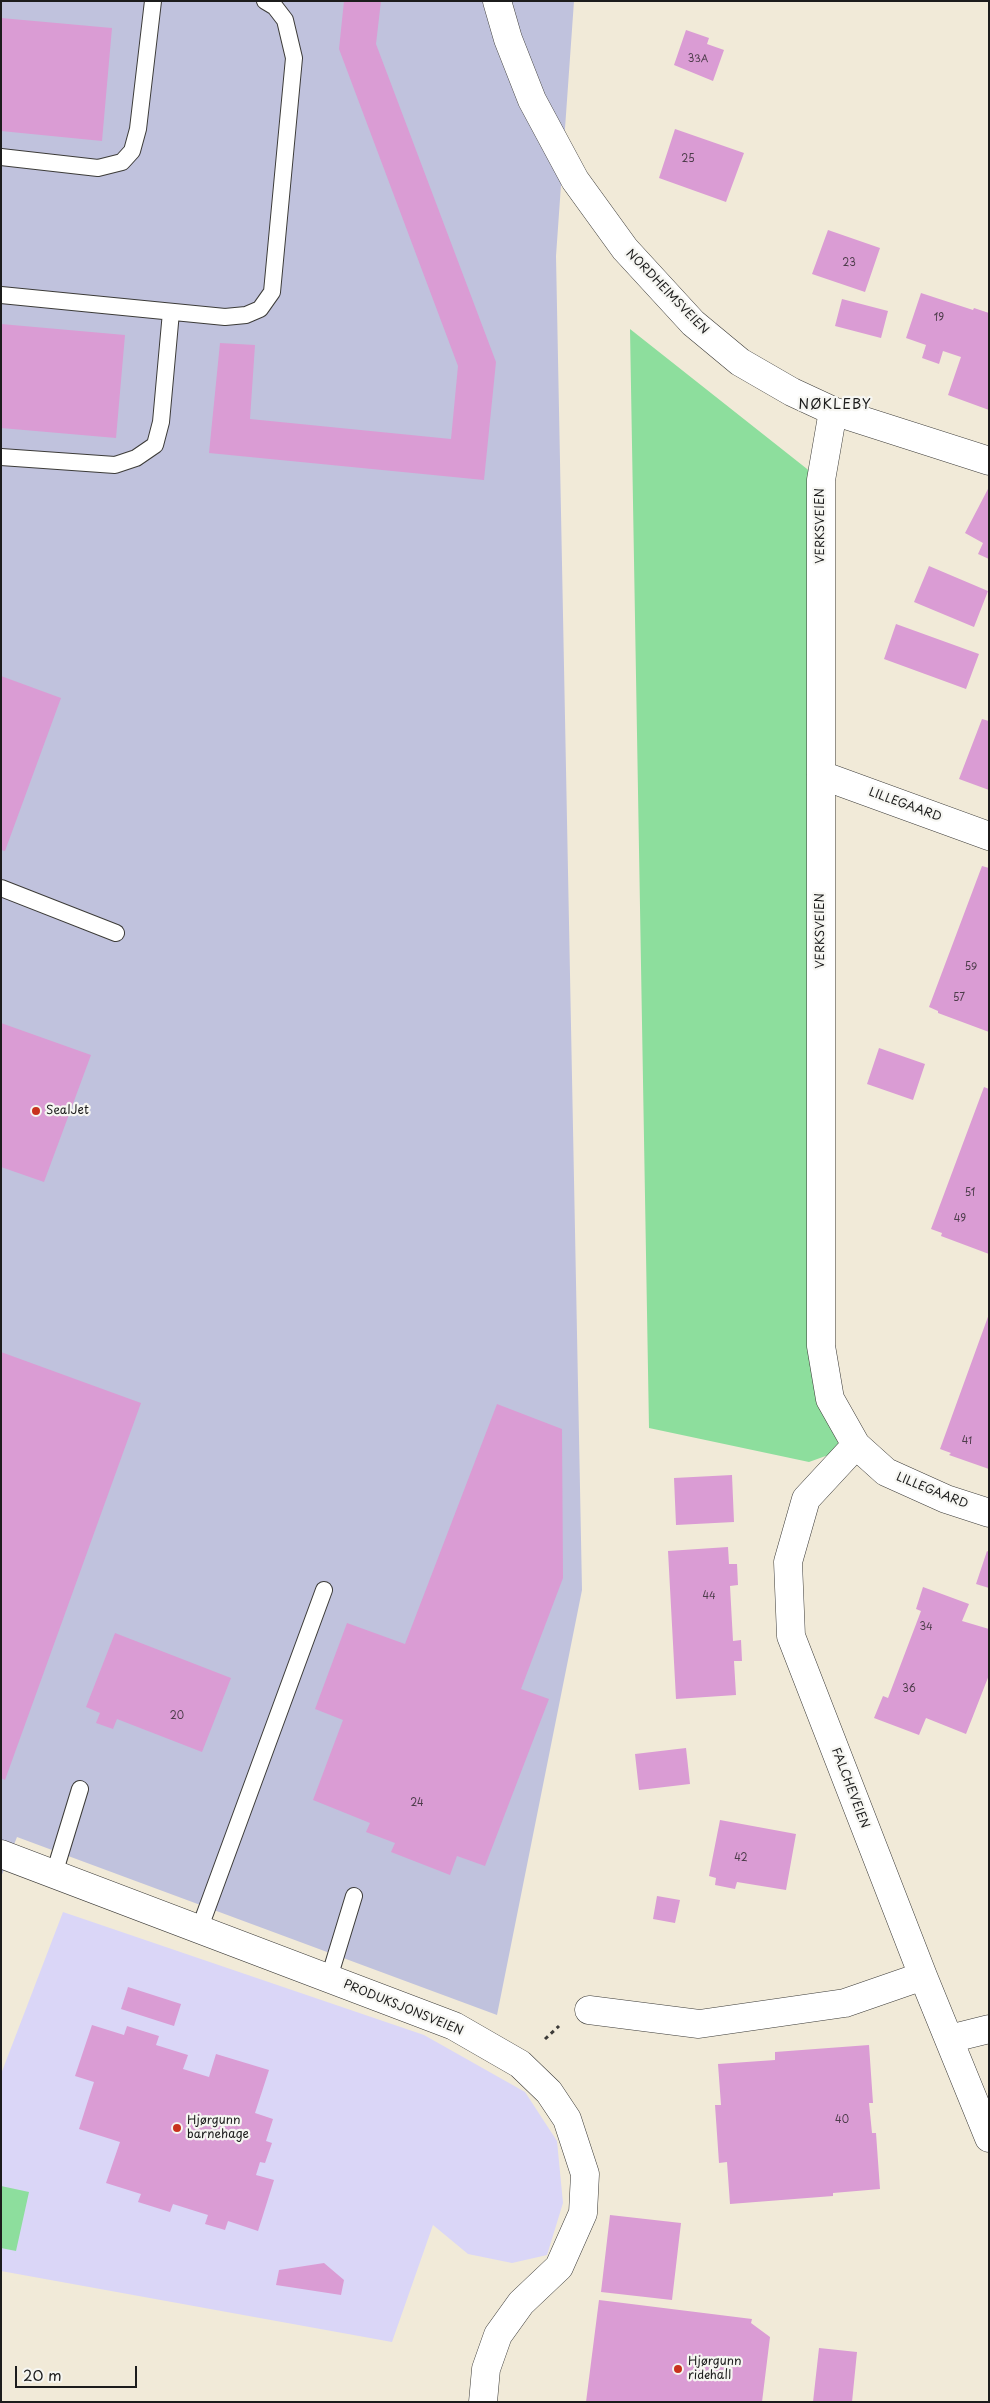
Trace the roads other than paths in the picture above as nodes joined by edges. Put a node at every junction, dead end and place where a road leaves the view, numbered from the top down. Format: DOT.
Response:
graph roads {
  1 [pos="154,1"];
  2 [pos="265,1"];
  3 [pos="497,1"];
  4 [pos="1,157"];
  5 [pos="1,295"];
  6 [pos="171,312"];
  7 [pos="833,411"];
  8 [pos="1,457"];
  9 [pos="989,461"];
  10 [pos="821,774"];
  11 [pos="989,836"];
  12 [pos="1,888"];
  13 [pos="116,934"];
  14 [pos="856,1445"];
  15 [pos="989,1512"];
  16 [pos="324,1590"];
  17 [pos="80,1789"];
  18 [pos="1,1854"];
  19 [pos="54,1874"];
  20 [pos="354,1896"];
  21 [pos="199,1930"];
  22 [pos="922,1976"];
  23 [pos="329,1978"];
  24 [pos="590,2010"];
  25 [pos="989,2030"];
  26 [pos="949,2039"];
  27 [pos="989,2138"];
  28 [pos="483,2402"];
  1 -- 4 [label="lane"];
  2 -- 6 [label="lane"];
  3 -- 7 [label="street, NORDHEIMSVEIEN"];
  5 -- 6 [label="lane"];
  6 -- 8 [label="lane"];
  7 -- 9 [label="street, NORDHEIMSVEIEN"];
  7 -- 10 [label="street, VERKSVEIEN"];
  10 -- 11 [label="street, LILLEGAARD"];
  10 -- 14 [label="street, VERKSVEIEN"];
  12 -- 13 [label="lane"];
  14 -- 15 [label="street, LILLEGAARD"];
  14 -- 22 [label="street, FALCHEVEIEN"];
  16 -- 21 [label="lane"];
  17 -- 19 [label="lane"];
  18 -- 19 [label="street, PRODUKSJONSVEIEN"];
  19 -- 21 [label="street, PRODUKSJONSVEIEN"];
  20 -- 23 [label="lane"];
  21 -- 23 [label="street, PRODUKSJONSVEIEN"];
  22 -- 24 [label="street"];
  22 -- 26 [label="street, FALCHEVEIEN"];
  23 -- 28 [label="street, PRODUKSJONSVEIEN"];
  25 -- 26 [label="street"];
  26 -- 27 [label="street, FALCHEVEIEN"];
}
